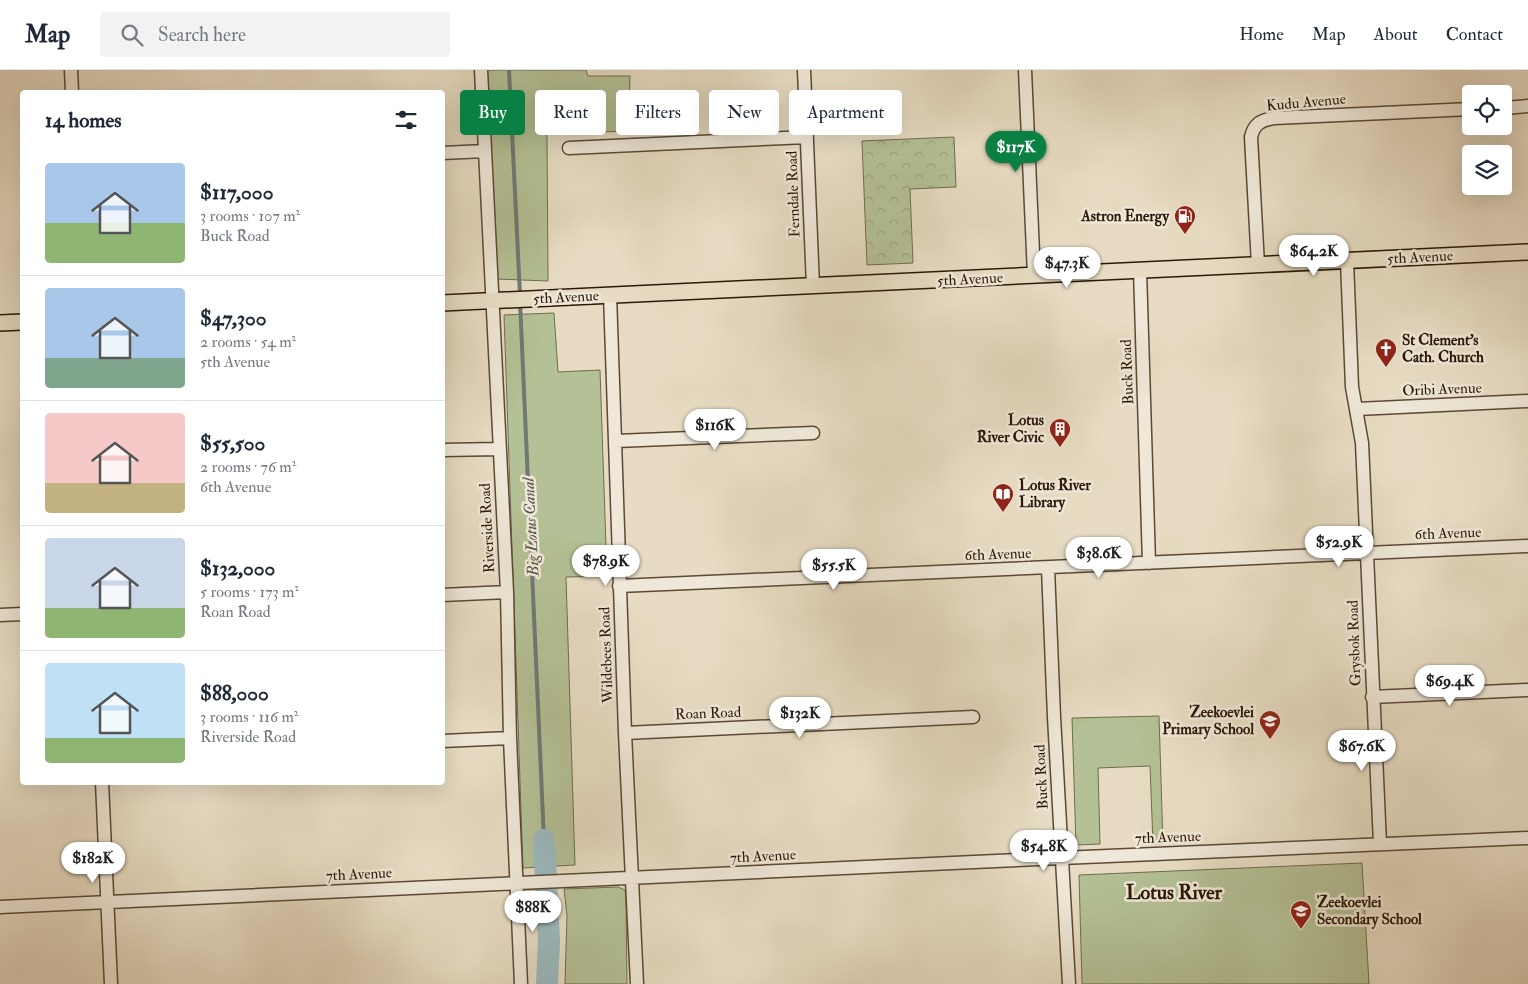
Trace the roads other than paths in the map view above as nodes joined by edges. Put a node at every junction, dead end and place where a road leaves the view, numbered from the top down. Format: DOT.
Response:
graph roads {
  1 [pos="71,70"];
  2 [pos="481,70"];
  3 [pos="804,70"];
  4 [pos="1025,70"];
  5 [pos="72,90"];
  6 [pos="1528,106"];
  7 [pos="1512,107"];
  8 [pos="1462,109"];
  9 [pos="807,137"];
  10 [pos="569,148"];
  11 [pos="485,151"];
  12 [pos="445,153"];
  13 [pos="1528,252"];
  14 [pos="1347,261"];
  15 [pos="1258,266"];
  16 [pos="1140,270"];
  17 [pos="1034,275"];
  18 [pos="813,286"];
  19 [pos="610,295"];
  20 [pos="492,301"];
  21 [pos="445,303"];
  22 [pos="20,322"];
  23 [pos="0,323"];
  24 [pos="1528,401"];
  25 [pos="1357,409"];
  26 [pos="813,433"];
  27 [pos="616,441"];
  28 [pos="499,448"];
  29 [pos="445,450"];
  30 [pos="1528,546"];
  31 [pos="1366,553"];
  32 [pos="1149,562"];
  33 [pos="1048,568"];
  34 [pos="620,586"];
  35 [pos="507,592"];
  36 [pos="445,595"];
  37 [pos="20,614"];
  38 [pos="0,616"];
  39 [pos="1528,690"];
  40 [pos="1372,697"];
  41 [pos="973,717"];
  42 [pos="625,733"];
  43 [pos="510,738"];
  44 [pos="445,741"];
  45 [pos="102,785"];
  46 [pos="1528,838"];
  47 [pos="1380,844"];
  48 [pos="1061,858"];
  49 [pos="632,878"];
  50 [pos="516,883"];
  51 [pos="107,902"];
  52 [pos="0,907"];
  53 [pos="111,984"];
  54 [pos="521,984"];
  55 [pos="636,984"];
  56 [pos="1069,984"];
  1 -- 5 [label="street"];
  2 -- 11 [label="street, Riverside Road"];
  3 -- 9 [label="street, Ferndale Road"];
  4 -- 17 [label="street"];
  6 -- 7 [label="street"];
  8 -- 15 [label="street, Kudu Avenue"];
  9 -- 10 [label="street"];
  9 -- 18 [label="street, Ferndale Road"];
  11 -- 12 [label="street"];
  11 -- 20 [label="street, Riverside Road"];
  13 -- 14 [label="main road, 5th Avenue"];
  14 -- 15 [label="main road, 5th Avenue"];
  14 -- 25 [label="street, Grysbok Road"];
  15 -- 16 [label="main road, 5th Avenue"];
  16 -- 17 [label="main road, 5th Avenue"];
  16 -- 32 [label="street, Buck Road"];
  17 -- 18 [label="main road, 5th Avenue"];
  18 -- 19 [label="main road, 5th Avenue"];
  19 -- 20 [label="main road, 5th Avenue"];
  19 -- 27 [label="street, Wildebees Road"];
  20 -- 21 [label="main road, 5th Avenue"];
  20 -- 28 [label="street, Riverside Road"];
  22 -- 23 [label="main road"];
  24 -- 25 [label="street, Oribi Avenue"];
  25 -- 31 [label="street, Grysbok Road"];
  26 -- 27 [label="street"];
  27 -- 34 [label="street, Wildebees Road"];
  28 -- 29 [label="street"];
  28 -- 35 [label="street, Riverside Road"];
  30 -- 31 [label="street, 6th Avenue"];
  31 -- 32 [label="street, 6th Avenue"];
  31 -- 40 [label="street, Grysbok Road"];
  32 -- 33 [label="street, 6th Avenue"];
  33 -- 34 [label="street, 6th Avenue"];
  33 -- 48 [label="street, Buck Road"];
  34 -- 42 [label="street, Wildebees Road"];
  35 -- 36 [label="street"];
  35 -- 43 [label="street, Riverside Road"];
  37 -- 38 [label="street"];
  39 -- 40 [label="street"];
  40 -- 47 [label="street, Grysbok Road"];
  41 -- 42 [label="street, Roan Road"];
  42 -- 49 [label="street, Wildebees Road"];
  43 -- 44 [label="street"];
  43 -- 50 [label="street, Riverside Road"];
  45 -- 51 [label="street"];
  46 -- 47 [label="street, 7th Avenue"];
  47 -- 48 [label="street, 7th Avenue"];
  48 -- 49 [label="street, 7th Avenue"];
  48 -- 56 [label="street, Buck Road"];
  49 -- 50 [label="street, 7th Avenue"];
  49 -- 55 [label="street, Wildebees Road"];
  50 -- 51 [label="street, 7th Avenue"];
  50 -- 54 [label="street, Riverside Road"];
  51 -- 52 [label="street, 7th Avenue"];
  51 -- 53 [label="street"];
}
